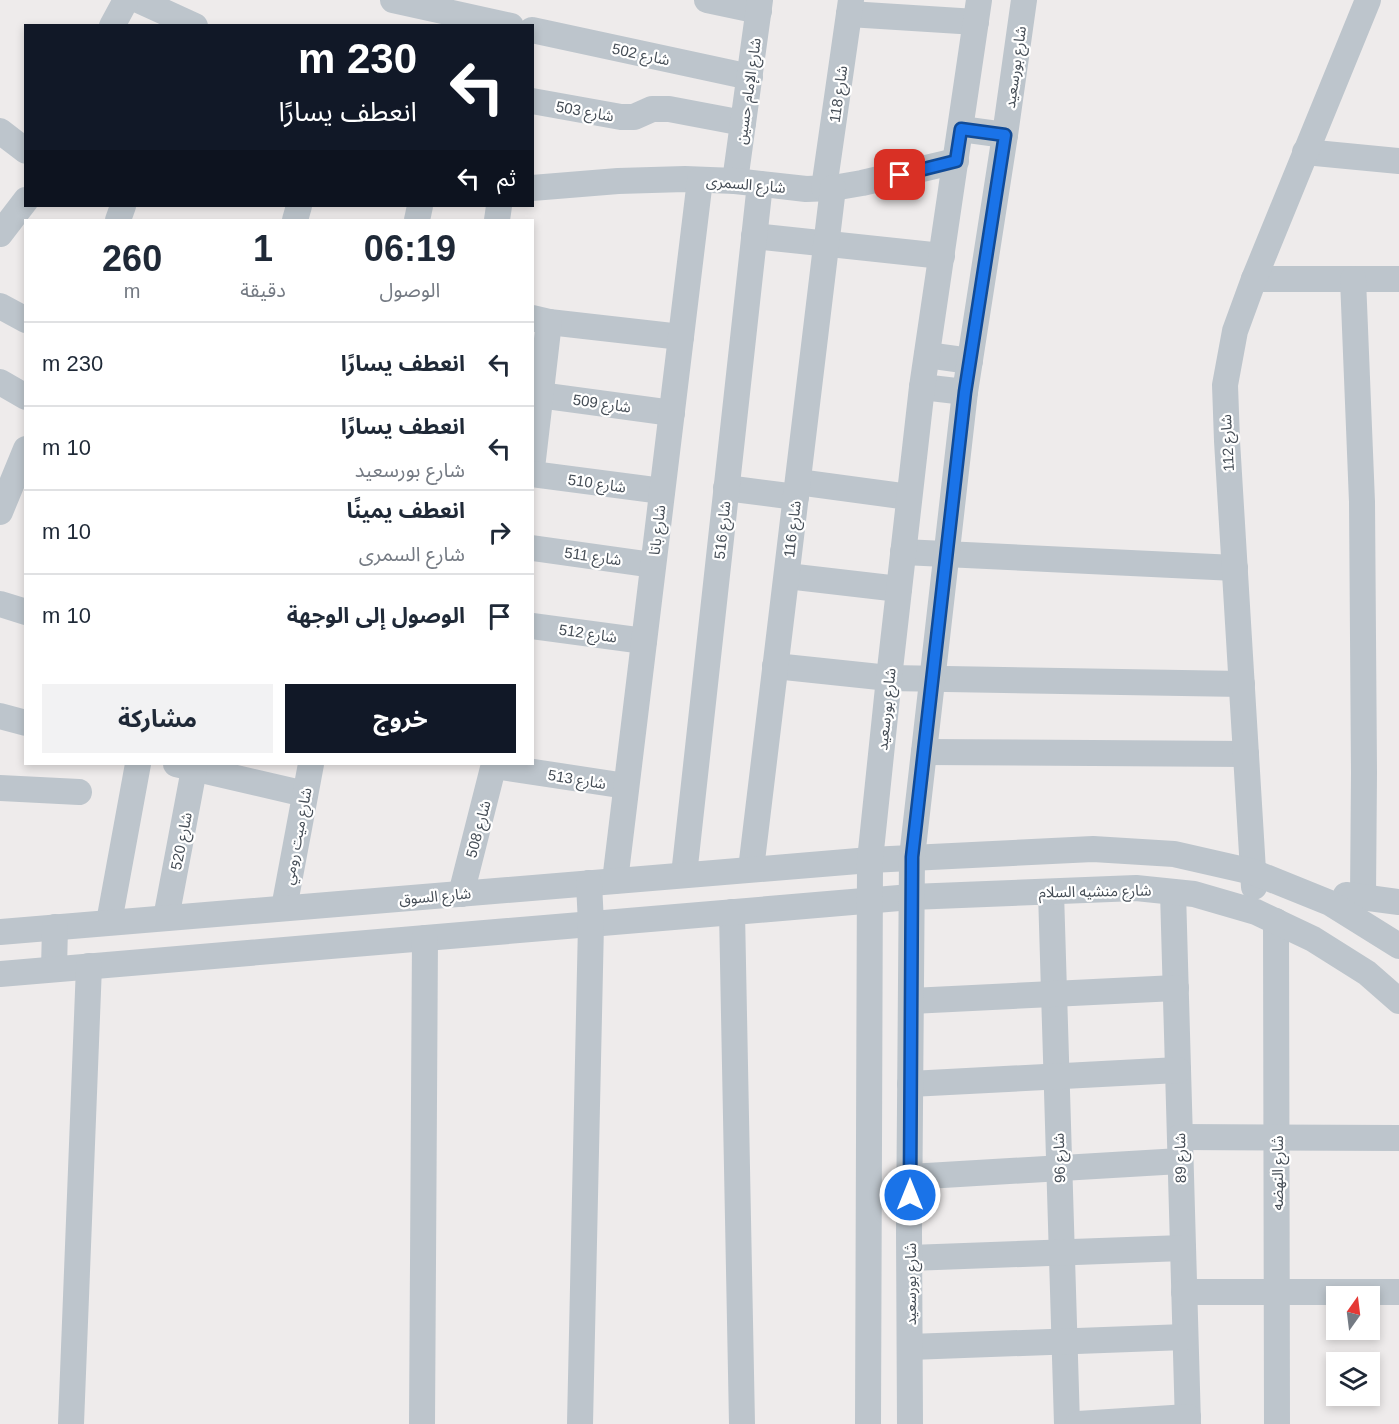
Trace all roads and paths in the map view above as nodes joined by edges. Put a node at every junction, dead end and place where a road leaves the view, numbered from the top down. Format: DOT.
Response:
graph roads {
  1 [pos="126,0"];
  2 [pos="138,0"];
  3 [pos="393,0"];
  4 [pos="707,0"];
  5 [pos="1024,0"];
  6 [pos="1368,0"];
  7 [pos="759,6"];
  8 [pos="850,7"];
  9 [pos="978,11"];
  10 [pos="113,24"];
  11 [pos="191,24"];
  12 [pos="502,24"];
  13 [pos="534,30"];
  14 [pos="750,77"];
  15 [pos="534,101"];
  16 [pos="744,123"];
  17 [pos="961,129"];
  18 [pos="0,131"];
  19 [pos="1005,135"];
  20 [pos="24,149"];
  21 [pos="1305,152"];
  22 [pos="956,161"];
  23 [pos="1399,161"];
  24 [pos="700,180"];
  25 [pos="748,183"];
  26 [pos="534,188"];
  27 [pos="829,188"];
  28 [pos="24,204"];
  29 [pos="10,233"];
  30 [pos="754,236"];
  31 [pos="827,244"];
  32 [pos="942,256"];
  33 [pos="1254,279"];
  34 [pos="1353,279"];
  35 [pos="1399,279"];
  36 [pos="0,306"];
  37 [pos="24,319"];
  38 [pos="541,320"];
  39 [pos="681,337"];
  40 [pos="927,355"];
  41 [pos="970,361"];
  42 [pos="0,382"];
  43 [pos="922,387"];
  44 [pos="965,392"];
  45 [pos="536,394"];
  46 [pos="24,395"];
  47 [pos="672,413"];
  48 [pos="534,431"];
  49 [pos="24,455"];
  50 [pos="534,474"];
  51 [pos="12,488"];
  52 [pos="726,488"];
  53 [pos="797,489"];
  54 [pos="662,491"];
  55 [pos="909,497"];
  56 [pos="0,512"];
  57 [pos="534,548"];
  58 [pos="903,552"];
  59 [pos="946,554"];
  60 [pos="653,565"];
  61 [pos="1235,568"];
  62 [pos="787,576"];
  63 [pos="898,589"];
  64 [pos="0,604"];
  65 [pos="24,611"];
  66 [pos="534,626"];
  67 [pos="644,640"];
  68 [pos="776,666"];
  69 [pos="889,678"];
  70 [pos="932,679"];
  71 [pos="1242,684"];
  72 [pos="0,716"];
  73 [pos="24,722"];
  74 [pos="924,752"];
  75 [pos="1246,754"];
  76 [pos="138,765"];
  77 [pos="189,765"];
  78 [pos="311,765"];
  79 [pos="494,765"];
  80 [pos="626,786"];
  81 [pos="0,788"];
  82 [pos="79,792"];
  83 [pos="305,794"];
  84 [pos="912,857"];
  85 [pos="870,860"];
  86 [pos="751,869"];
  87 [pos="1253,872"];
  88 [pos="684,875"];
  89 [pos="615,881"];
  90 [pos="589,883"];
  91 [pos="1292,888"];
  92 [pos="1052,892"];
  93 [pos="1173,892"];
  94 [pos="461,894"];
  95 [pos="911,897"];
  96 [pos="1363,897"];
  97 [pos="870,901"];
  98 [pos="1399,902"];
  99 [pos="284,908"];
  100 [pos="732,912"];
  101 [pos="1266,917"];
  102 [pos="166,918"];
  103 [pos="109,922"];
  104 [pos="591,924"];
  105 [pos="56,927"];
  106 [pos="0,932"];
  107 [pos="425,938"];
  108 [pos="1399,946"];
  109 [pos="89,966"];
  110 [pos="54,969"];
  111 [pos="0,974"];
  112 [pos="1176,988"];
  113 [pos="1054,994"];
  114 [pos="911,1001"];
  115 [pos="1399,1001"];
  116 [pos="1178,1070"];
  117 [pos="1057,1077"];
  118 [pos="910,1084"];
  119 [pos="1277,1138"];
  120 [pos="1399,1138"];
  121 [pos="1180,1149"];
  122 [pos="1059,1168"];
  123 [pos="910,1177"];
  124 [pos="1183,1248"];
  125 [pos="1062,1252"];
  126 [pos="910,1258"];
  127 [pos="1184,1292"];
  128 [pos="1277,1292"];
  129 [pos="1399,1292"];
  130 [pos="1185,1337"];
  131 [pos="1065,1341"];
  132 [pos="910,1347"];
  133 [pos="1188,1420"];
  134 [pos="71,1424"];
  135 [pos="422,1424"];
  136 [pos="580,1424"];
  137 [pos="742,1424"];
  138 [pos="868,1424"];
  139 [pos="910,1424"];
  140 [pos="1067,1424"];
  141 [pos="1078,1424"];
  142 [pos="1277,1424"];
  1 -- 10 [label="street"];
  2 -- 11 [label="street"];
  3 -- 12 [label="street"];
  4 -- 7 [label="street"];
  5 -- 19 [label="street, شارع بورسعيد"];
  6 -- 21 [label="street, شارع 112"];
  7 -- 14 [label="street, شارع الإمام حسين"];
  8 -- 9 [label="street"];
  8 -- 27 [label="street, شارع 118"];
  9 -- 17 [label="street, شارع بورسعيد"];
  13 -- 14 [label="street, شارع 502"];
  14 -- 16 [label="street, شارع الإمام حسين"];
  15 -- 16 [label="street, شارع 503"];
  16 -- 25 [label="street, شارع الإمام حسين"];
  17 -- 19 [label="street"];
  17 -- 22 [label="street, شارع بورسعيد"];
  18 -- 20 [label="street"];
  19 -- 41 [label="street, شارع بورسعيد"];
  21 -- 23 [label="street"];
  21 -- 33 [label="street, شارع 112"];
  22 -- 27 [label="street, شارع السمرى"];
  22 -- 32 [label="street, شارع بورسعيد"];
  24 -- 25 [label="street, شارع السمرى"];
  24 -- 26 [label="street, شارع السمرى"];
  24 -- 39 [label="street, شارع باتا"];
  25 -- 27 [label="street, شارع السمرى"];
  25 -- 30 [label="street, شارع 516"];
  27 -- 31 [label="street, شارع 116"];
  28 -- 29 [label="street"];
  30 -- 31 [label="street"];
  30 -- 52 [label="street, شارع 516"];
  31 -- 32 [label="street"];
  31 -- 53 [label="street, شارع 116"];
  32 -- 40 [label="street, شارع بورسعيد"];
  33 -- 34 [label="street"];
  33 -- 61 [label="street, شارع 112"];
  34 -- 35 [label="street"];
  34 -- 96 [label="street"];
  36 -- 37 [label="street"];
  38 -- 39 [label="street"];
  38 -- 45 [label="street"];
  39 -- 47 [label="street, شارع باتا"];
  40 -- 41 [label="street"];
  40 -- 43 [label="street, شارع بورسعيد"];
  41 -- 44 [label="street, شارع بورسعيد"];
  42 -- 46 [label="street"];
  43 -- 44 [label="street"];
  43 -- 55 [label="street, شارع بورسعيد"];
  44 -- 59 [label="street, شارع بورسعيد"];
  45 -- 47 [label="street, شارع 509"];
  45 -- 48 [label="street"];
  47 -- 54 [label="street, شارع باتا"];
  49 -- 51 [label="street"];
  50 -- 54 [label="street, شارع 510"];
  51 -- 56 [label="street"];
  52 -- 53 [label="street"];
  52 -- 88 [label="street, شارع 516"];
  53 -- 55 [label="street"];
  53 -- 62 [label="street, شارع 116"];
  54 -- 60 [label="street, شارع باتا"];
  55 -- 58 [label="street, شارع بورسعيد"];
  57 -- 60 [label="street, شارع 511"];
  58 -- 59 [label="street"];
  58 -- 63 [label="street, شارع بورسعيد"];
  59 -- 61 [label="street"];
  59 -- 70 [label="street, شارع بورسعيد"];
  60 -- 67 [label="street, شارع باتا"];
  61 -- 71 [label="street, شارع 112"];
  62 -- 63 [label="street"];
  62 -- 68 [label="street, شارع 116"];
  63 -- 69 [label="street, شارع بورسعيد"];
  64 -- 65 [label="street"];
  66 -- 67 [label="street, شارع 512"];
  67 -- 80 [label="street, شارع باتا"];
  68 -- 69 [label="street"];
  68 -- 86 [label="street, شارع 116"];
  69 -- 70 [label="street"];
  69 -- 85 [label="street, شارع بورسعيد"];
  70 -- 71 [label="street"];
  70 -- 74 [label="street, شارع بورسعيد"];
  71 -- 75 [label="street, شارع 112"];
  72 -- 73 [label="street"];
  74 -- 75 [label="street"];
  74 -- 84 [label="street, شارع بورسعيد"];
  75 -- 87 [label="street, شارع 112"];
  76 -- 103 [label="street"];
  77 -- 83 [label="street"];
  77 -- 102 [label="street, شارع 520"];
  78 -- 83 [label="street, شارع ميت رومي"];
  79 -- 80 [label="street, شارع 513"];
  79 -- 94 [label="street, شارع 508"];
  80 -- 89 [label="street, شارع باتا"];
  81 -- 82 [label="street"];
  83 -- 99 [label="street, شارع ميت رومي"];
  84 -- 85 [label="street"];
  84 -- 87 [label="street"];
  84 -- 95 [label="street, شارع بورسعيد"];
  85 -- 86 [label="street, شارع السوق"];
  85 -- 97 [label="street, شارع بورسعيد"];
  86 -- 88 [label="street, شارع السوق"];
  87 -- 91 [label="street"];
  87 -- 101 [label="street, شارع 112"];
  88 -- 89 [label="street, شارع السوق"];
  89 -- 90 [label="street, شارع السوق"];
  90 -- 94 [label="street, شارع السوق"];
  90 -- 104 [label="street"];
  91 -- 96 [label="street"];
  91 -- 108 [label="street"];
  92 -- 93 [label="street, شارع منشيه السلام"];
  92 -- 95 [label="street, شارع منشيه السلام"];
  92 -- 113 [label="street, شارع 96"];
  93 -- 101 [label="street, شارع منشيه السلام"];
  93 -- 112 [label="street, شارع 89"];
  94 -- 99 [label="street, شارع السوق"];
  95 -- 97 [label="street, شارع منشيه السلام"];
  95 -- 114 [label="street, شارع بورسعيد"];
  96 -- 98 [label="street"];
  97 -- 100 [label="street"];
  97 -- 138 [label="street, شارع بورسعيد"];
  99 -- 102 [label="street, شارع السوق"];
  100 -- 104 [label="street"];
  100 -- 137 [label="street"];
  101 -- 115 [label="street, شارع منشيه السلام"];
  101 -- 119 [label="street, شارع النهضه"];
  102 -- 103 [label="street, شارع السوق"];
  103 -- 105 [label="street, شارع السوق"];
  104 -- 107 [label="street"];
  104 -- 136 [label="street"];
  105 -- 106 [label="street, شارع السوق"];
  105 -- 110 [label="street"];
  107 -- 109 [label="street"];
  107 -- 135 [label="street"];
  109 -- 110 [label="street"];
  109 -- 134 [label="street"];
  110 -- 111 [label="street"];
  112 -- 113 [label="street"];
  112 -- 116 [label="street, شارع 89"];
  113 -- 114 [label="street"];
  113 -- 117 [label="street, شارع 96"];
  114 -- 118 [label="street, شارع بورسعيد"];
  116 -- 117 [label="street"];
  116 -- 121 [label="street, شارع 89"];
  117 -- 118 [label="street"];
  117 -- 122 [label="street, شارع 96"];
  118 -- 123 [label="street, شارع بورسعيد"];
  119 -- 120 [label="street"];
  119 -- 121 [label="street"];
  119 -- 128 [label="street, شارع النهضه"];
  121 -- 122 [label="street"];
  121 -- 124 [label="street, شارع 89"];
  122 -- 123 [label="street"];
  122 -- 125 [label="street, شارع 96"];
  123 -- 126 [label="street, شارع بورسعيد"];
  124 -- 125 [label="street"];
  124 -- 127 [label="street, شارع 89"];
  125 -- 126 [label="street"];
  125 -- 131 [label="street, شارع 96"];
  126 -- 132 [label="street, شارع بورسعيد"];
  127 -- 128 [label="street"];
  127 -- 130 [label="street, شارع 89"];
  128 -- 129 [label="street"];
  128 -- 142 [label="street, شارع النهضه"];
  130 -- 131 [label="street"];
  130 -- 133 [label="street, شارع 89"];
  131 -- 132 [label="street"];
  131 -- 140 [label="street, شارع 96"];
  132 -- 139 [label="street, شارع بورسعيد"];
  133 -- 141 [label="street"];
}
